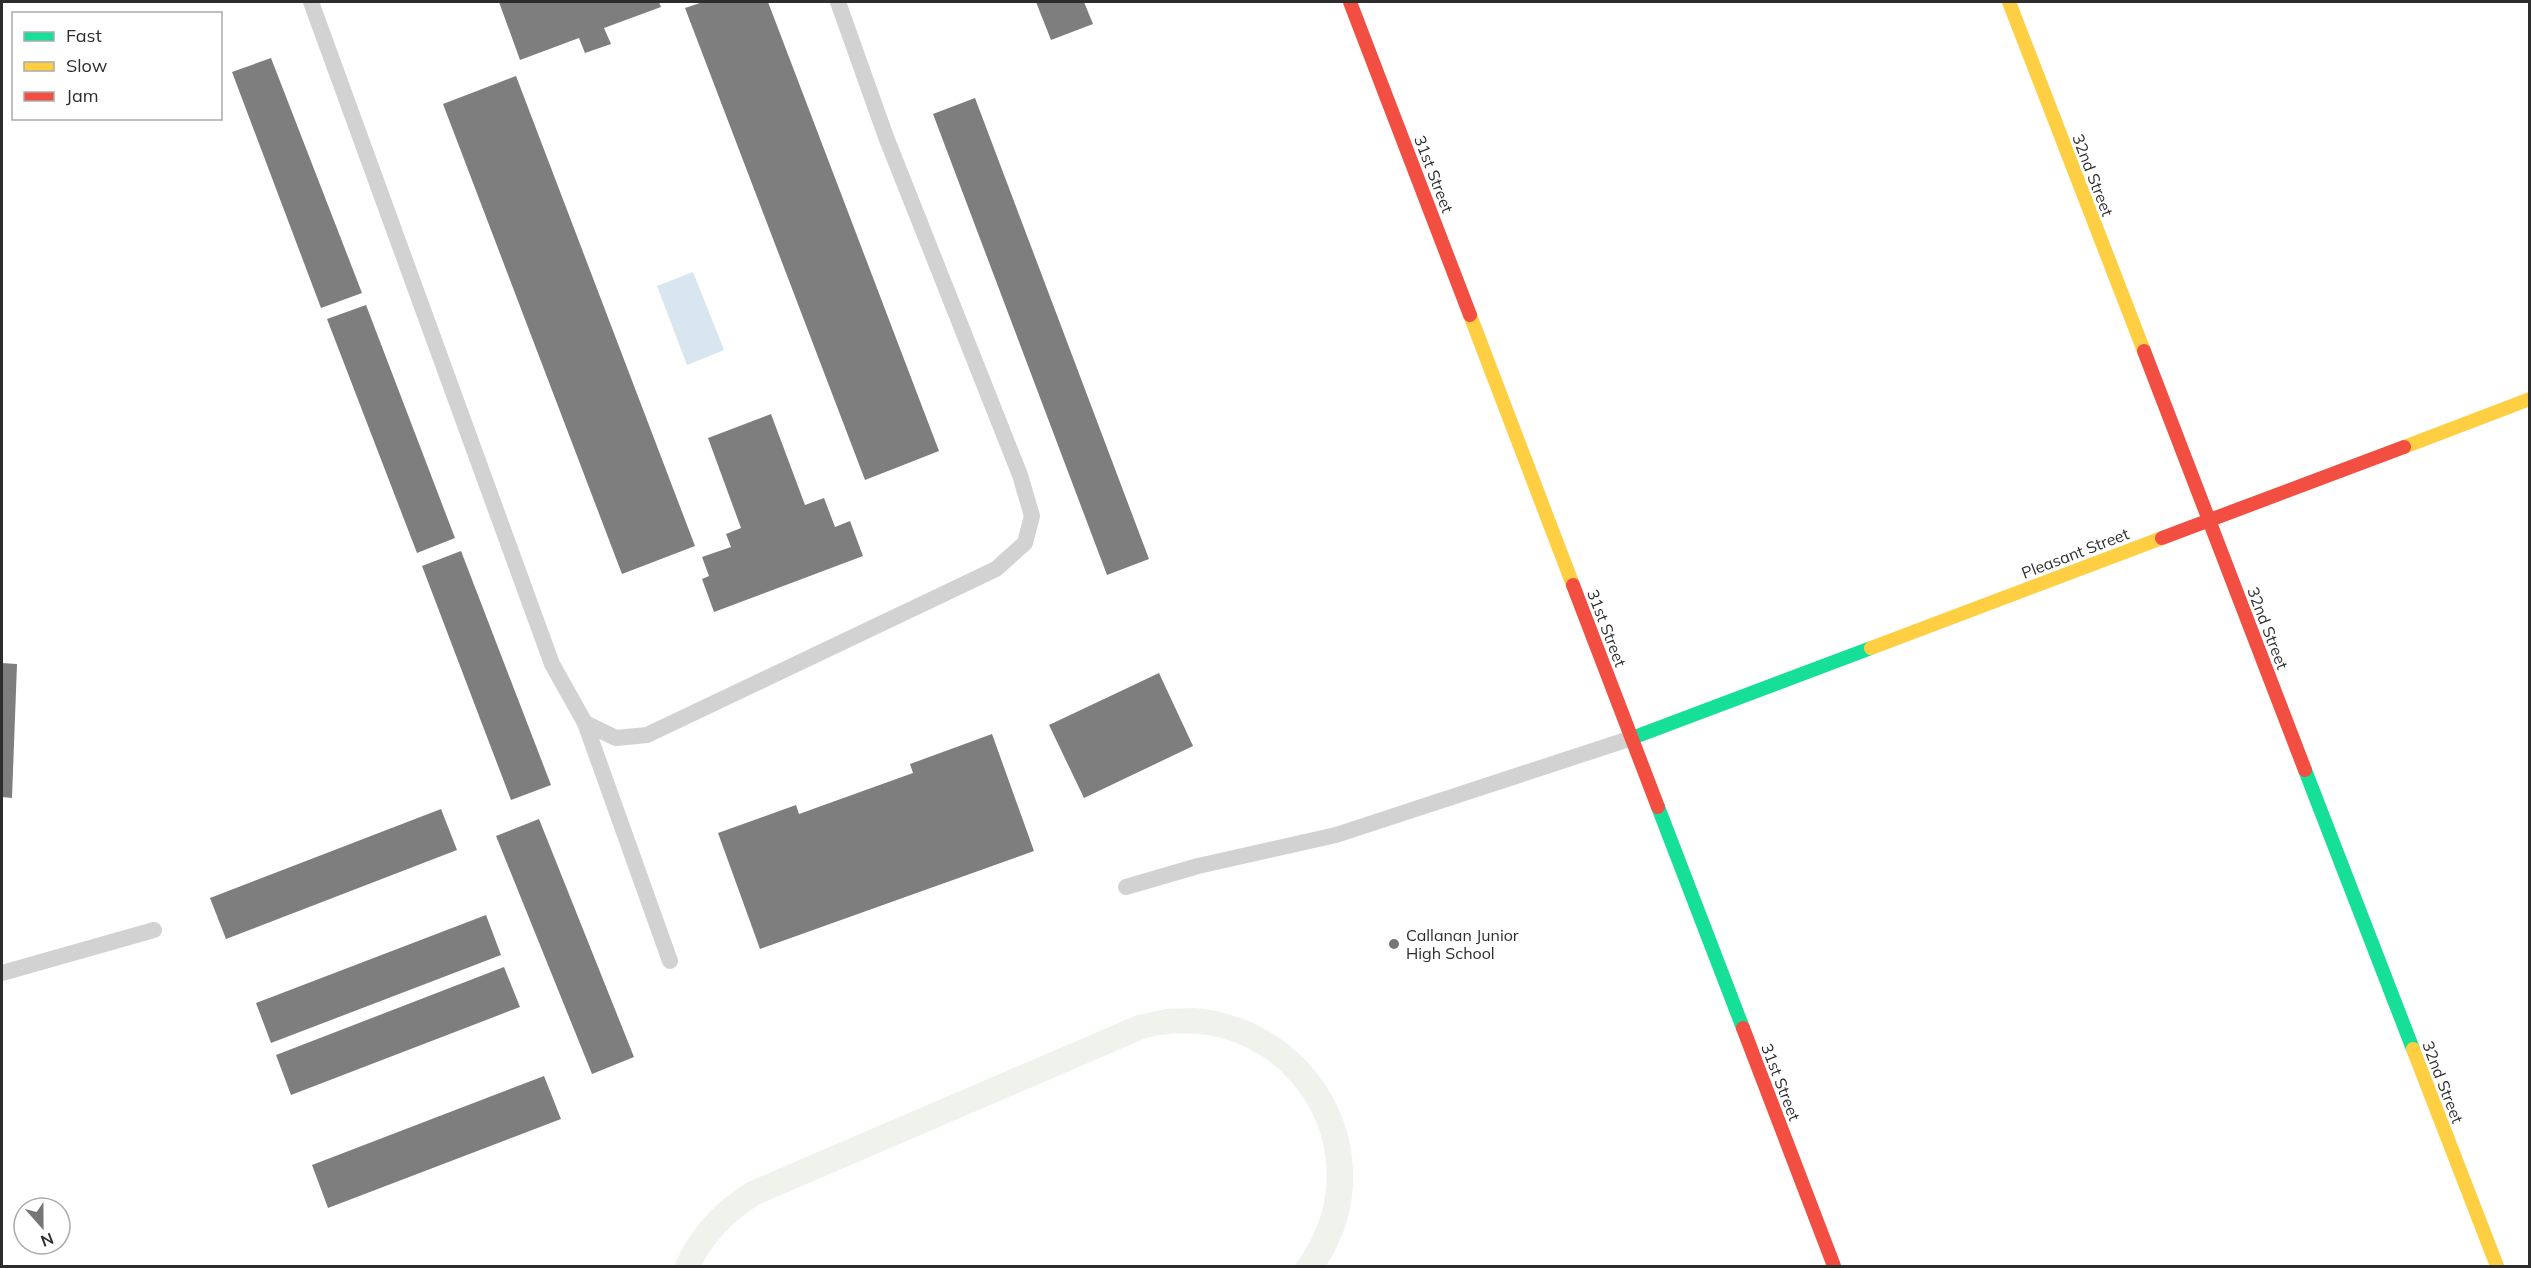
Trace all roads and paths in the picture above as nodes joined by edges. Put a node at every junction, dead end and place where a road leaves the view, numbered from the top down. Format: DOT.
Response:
graph roads {
  1 [pos="311,2"];
  2 [pos="838,2"];
  3 [pos="1350,2"];
  4 [pos="2009,2"];
  5 [pos="2529,399"];
  6 [pos="2209,520"];
  7 [pos="585,723"];
  8 [pos="1632,738"];
  9 [pos="1126,886"];
  10 [pos="154,930"];
  11 [pos="670,961"];
  12 [pos="2,973"];
  13 [pos="1834,1266"];
  14 [pos="2497,1266"];
  1 -- 7 [label="lane"];
  2 -- 7 [label="lane"];
  3 -- 8 [label="street, 31st Street"];
  4 -- 6 [label="street, 32nd Street"];
  5 -- 6 [label="street, Pleasant Street"];
  6 -- 8 [label="street, Pleasant Street"];
  6 -- 14 [label="street, 32nd Street"];
  7 -- 11 [label="lane"];
  8 -- 9 [label="lane"];
  8 -- 13 [label="street, 31st Street"];
  10 -- 12 [label="lane"];
}
